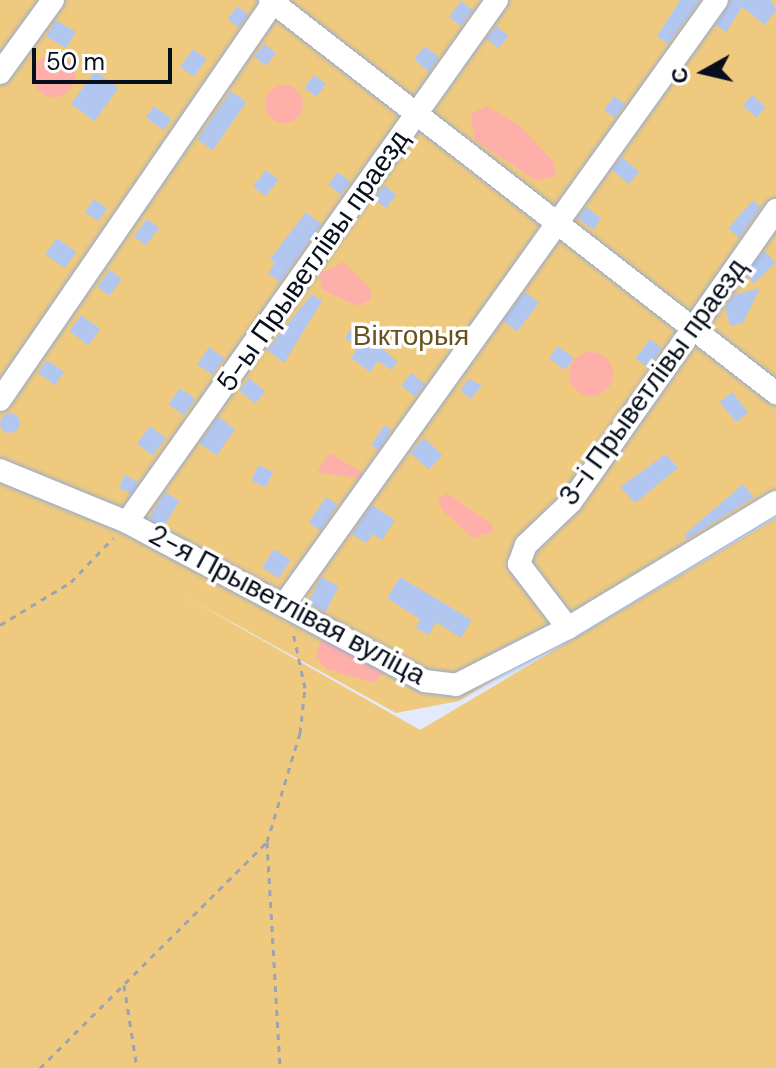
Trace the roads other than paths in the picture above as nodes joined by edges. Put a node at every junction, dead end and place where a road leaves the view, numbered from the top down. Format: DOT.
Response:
graph roads {
  1 [pos="53,0"];
  2 [pos="497,0"];
  3 [pos="717,0"];
  4 [pos="273,1"];
  5 [pos="0,73"];
  6 [pos="416,117"];
  7 [pos="776,210"];
  8 [pos="559,221"];
  9 [pos="693,326"];
  10 [pos="776,393"];
  11 [pos="0,400"];
  12 [pos="0,470"];
  13 [pos="776,502"];
  14 [pos="127,522"];
  15 [pos="286,602"];
  16 [pos="568,628"];
  1 -- 5 [label="lane"];
  2 -- 6 [label="lane, 5-ы Прыветлівы праезд"];
  3 -- 8 [label="lane"];
  4 -- 6 [label="lane"];
  4 -- 11 [label="lane"];
  6 -- 8 [label="lane"];
  6 -- 14 [label="lane, 5-ы Прыветлівы праезд"];
  7 -- 9 [label="lane, 3-і Прыветлівы праезд"];
  8 -- 9 [label="lane"];
  8 -- 15 [label="lane"];
  9 -- 10 [label="lane"];
  9 -- 16 [label="lane, 3-і Прыветлівы праезд"];
  12 -- 14 [label="lane, 2-я Прыветлівая вуліца"];
  13 -- 16 [label="lane, 2-я Прыветлівая вуліца"];
  14 -- 15 [label="lane, 2-я Прыветлівая вуліца"];
  15 -- 16 [label="lane, 2-я Прыветлівая вуліца"];
}
